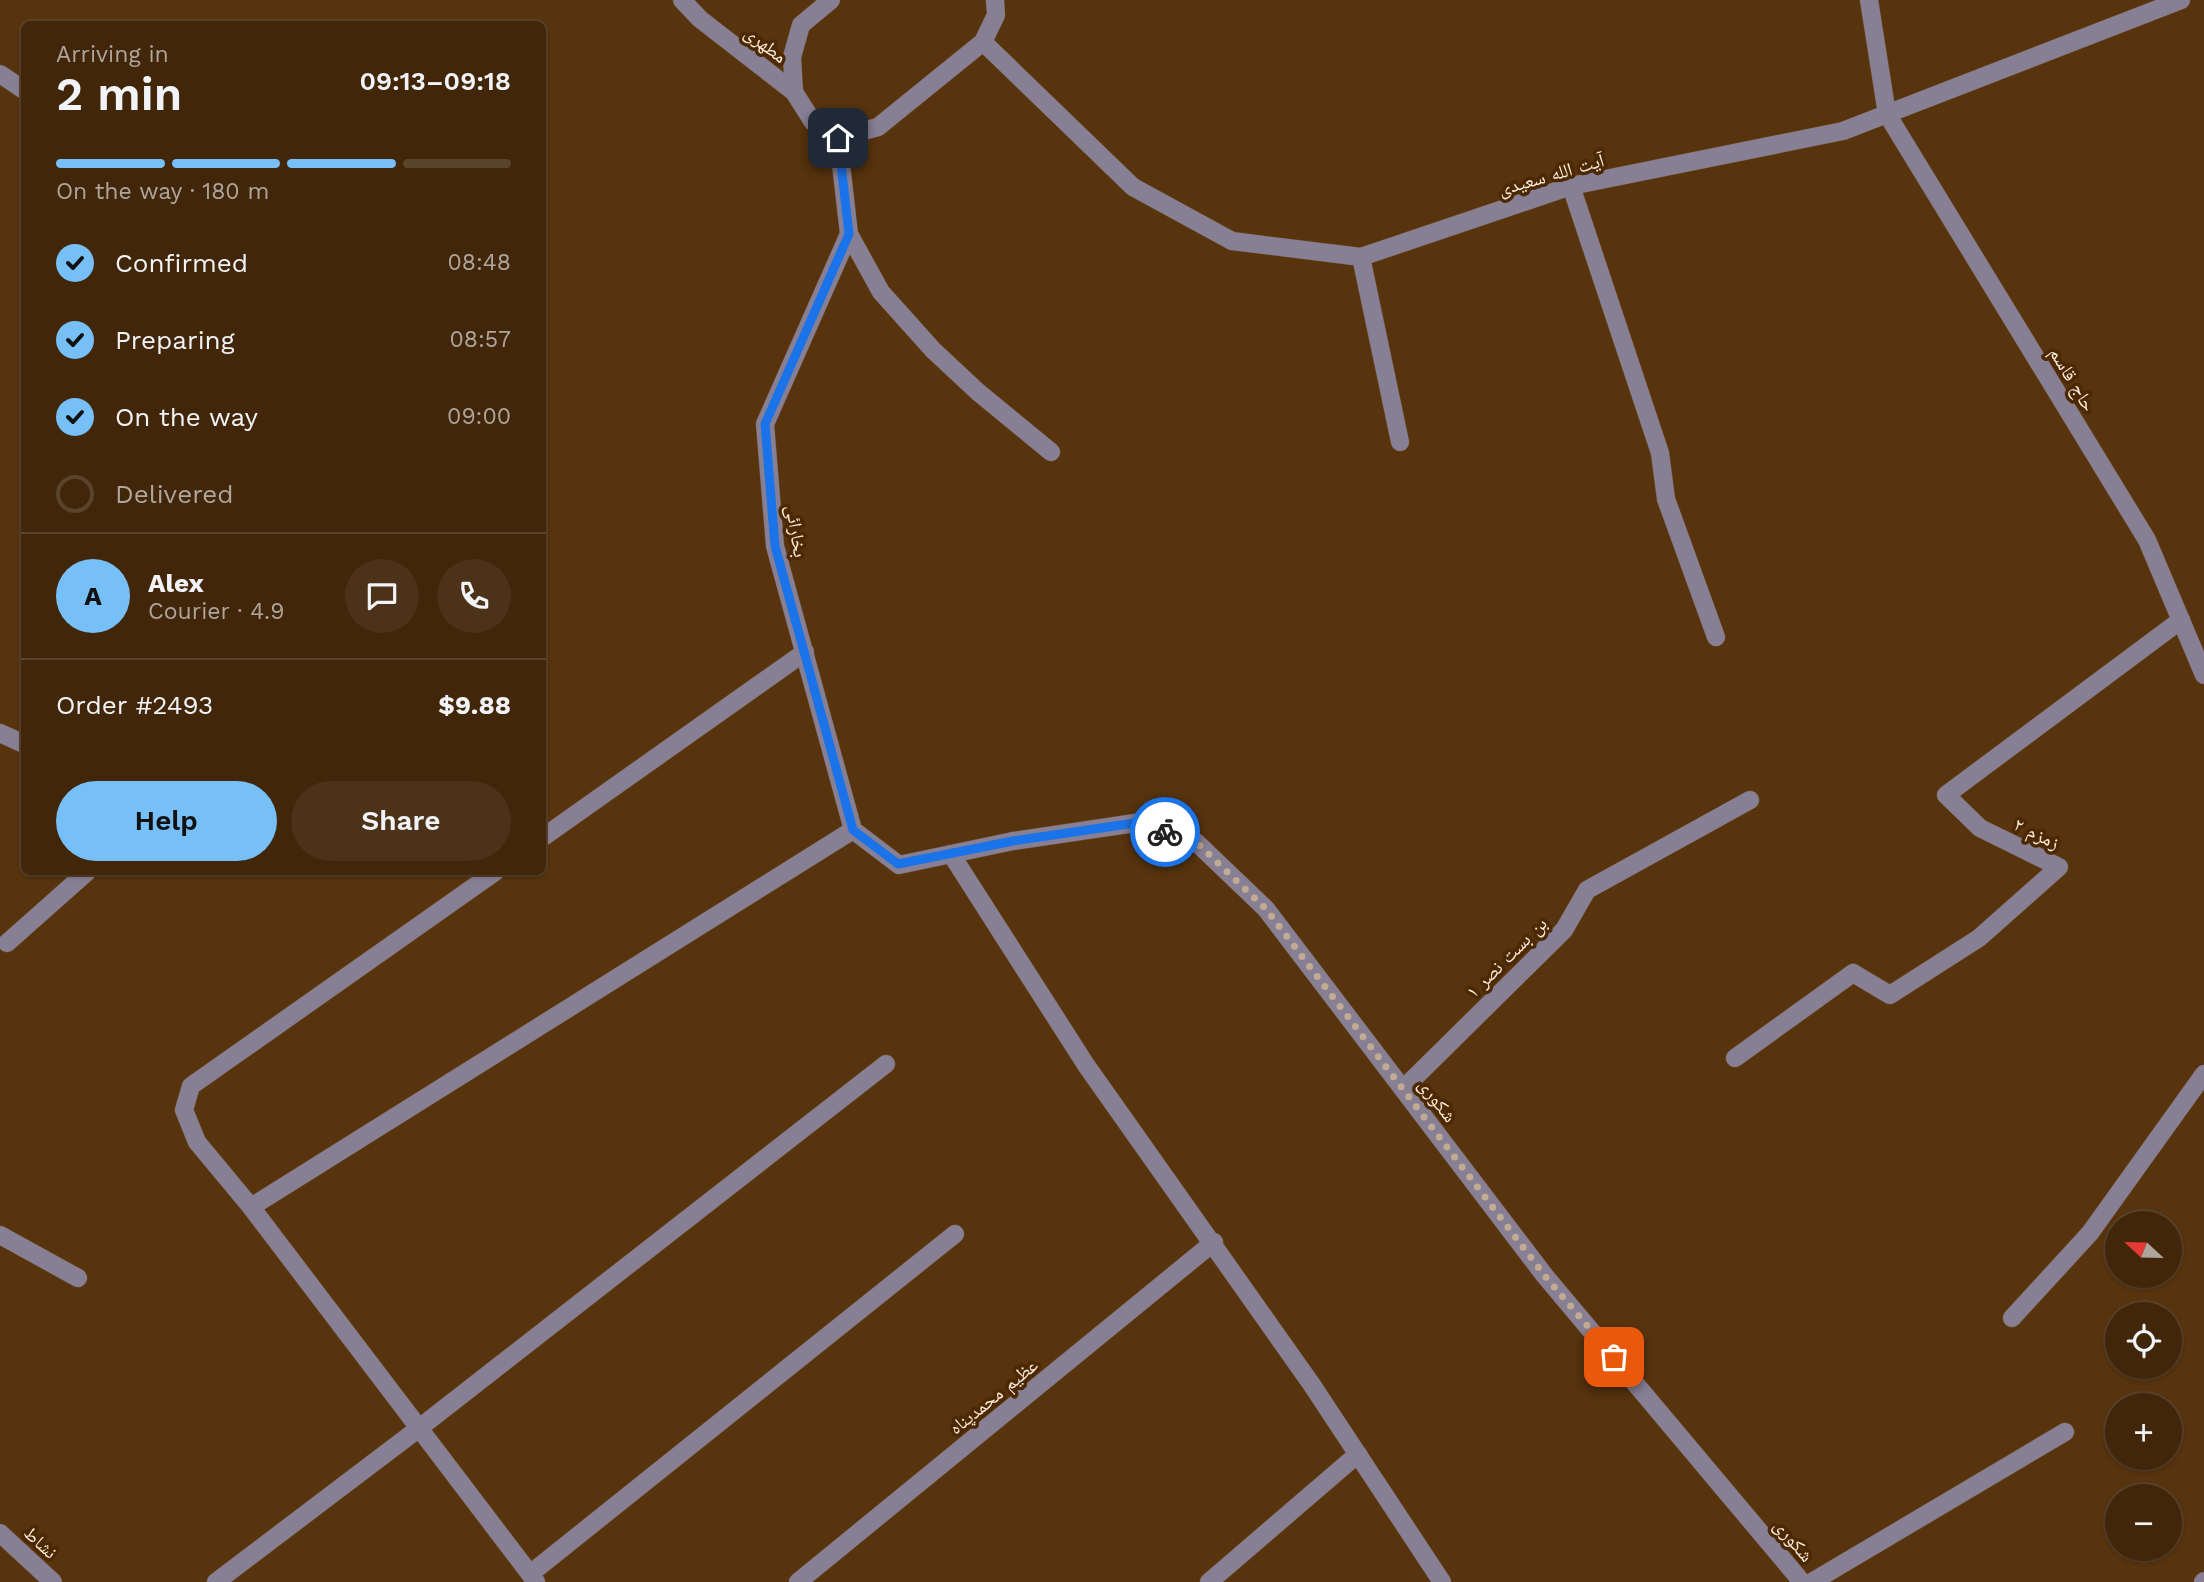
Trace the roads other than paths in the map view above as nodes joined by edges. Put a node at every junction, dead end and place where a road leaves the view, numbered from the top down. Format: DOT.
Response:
graph roads {
  1 [pos="682,0"];
  2 [pos="831,0"];
  3 [pos="995,0"];
  4 [pos="1869,0"];
  5 [pos="2181,0"];
  6 [pos="983,42"];
  7 [pos="0,74"];
  8 [pos="21,88"];
  9 [pos="794,92"];
  10 [pos="1887,114"];
  11 [pos="838,138"];
  12 [pos="1571,186"];
  13 [pos="849,234"];
  14 [pos="1361,257"];
  15 [pos="1400,442"];
  16 [pos="1051,452"];
  17 [pos="2180,620"];
  18 [pos="1716,637"];
  19 [pos="806,652"];
  20 [pos="2200,654"];
  21 [pos="2204,675"];
  22 [pos="0,733"];
  23 [pos="21,743"];
  24 [pos="1750,800"];
  25 [pos="853,830"];
  26 [pos="546,835"];
  27 [pos="951,854"];
  28 [pos="84,875"];
  29 [pos="491,875"];
  30 [pos="7,943"];
  31 [pos="1735,1058"];
  32 [pos="886,1064"];
  33 [pos="2204,1074"];
  34 [pos="1403,1089"];
  35 [pos="251,1208"];
  36 [pos="955,1234"];
  37 [pos="0,1235"];
  38 [pos="1214,1242"];
  39 [pos="78,1278"];
  40 [pos="2012,1318"];
  41 [pos="418,1429"];
  42 [pos="2064,1432"];
  43 [pos="1358,1454"];
  44 [pos="0,1533"];
  45 [pos="534,1580"];
  46 [pos="53,1582"];
  47 [pos="216,1582"];
  48 [pos="798,1582"];
  49 [pos="1209,1582"];
  50 [pos="1442,1582"];
  51 [pos="1802,1582"];
  52 [pos="1812,1582"];
  1 -- 9 [label="street, مطهری"];
  2 -- 9 [label="street"];
  3 -- 6 [label="street"];
  4 -- 10 [label="street"];
  5 -- 10 [label="street, آیت الله سعیدی"];
  6 -- 11 [label="street"];
  6 -- 14 [label="street, آیت الله سعیدی"];
  7 -- 8 [label="street"];
  9 -- 11 [label="street"];
  10 -- 12 [label="street, آیت الله سعیدی"];
  10 -- 17 [label="street, حاج قاسم"];
  11 -- 13 [label="street"];
  12 -- 14 [label="street, آیت الله سعیدی"];
  12 -- 18 [label="street"];
  13 -- 16 [label="street"];
  13 -- 19 [label="street, بخارائی"];
  14 -- 15 [label="street"];
  17 -- 20 [label="street, حاج قاسم"];
  17 -- 31 [label="street, زمزم ۲"];
  19 -- 25 [label="street, بخارائی"];
  19 -- 26 [label="street"];
  20 -- 21 [label="street, حاج قاسم"];
  22 -- 23 [label="street"];
  24 -- 34 [label="street, بن بست نصر ۱"];
  25 -- 27 [label="street"];
  25 -- 35 [label="street"];
  27 -- 34 [label="street, شکوری"];
  27 -- 38 [label="street"];
  28 -- 30 [label="street"];
  29 -- 35 [label="street"];
  32 -- 41 [label="street"];
  33 -- 40 [label="street"];
  34 -- 51 [label="street, شکوری"];
  35 -- 41 [label="street"];
  36 -- 45 [label="street"];
  37 -- 39 [label="street"];
  38 -- 43 [label="street"];
  38 -- 48 [label="street, عظیم محمدپناه"];
  41 -- 45 [label="street"];
  41 -- 47 [label="street"];
  42 -- 52 [label="street"];
  43 -- 49 [label="street"];
  43 -- 50 [label="street"];
  44 -- 46 [label="street, نشاط"];
}
